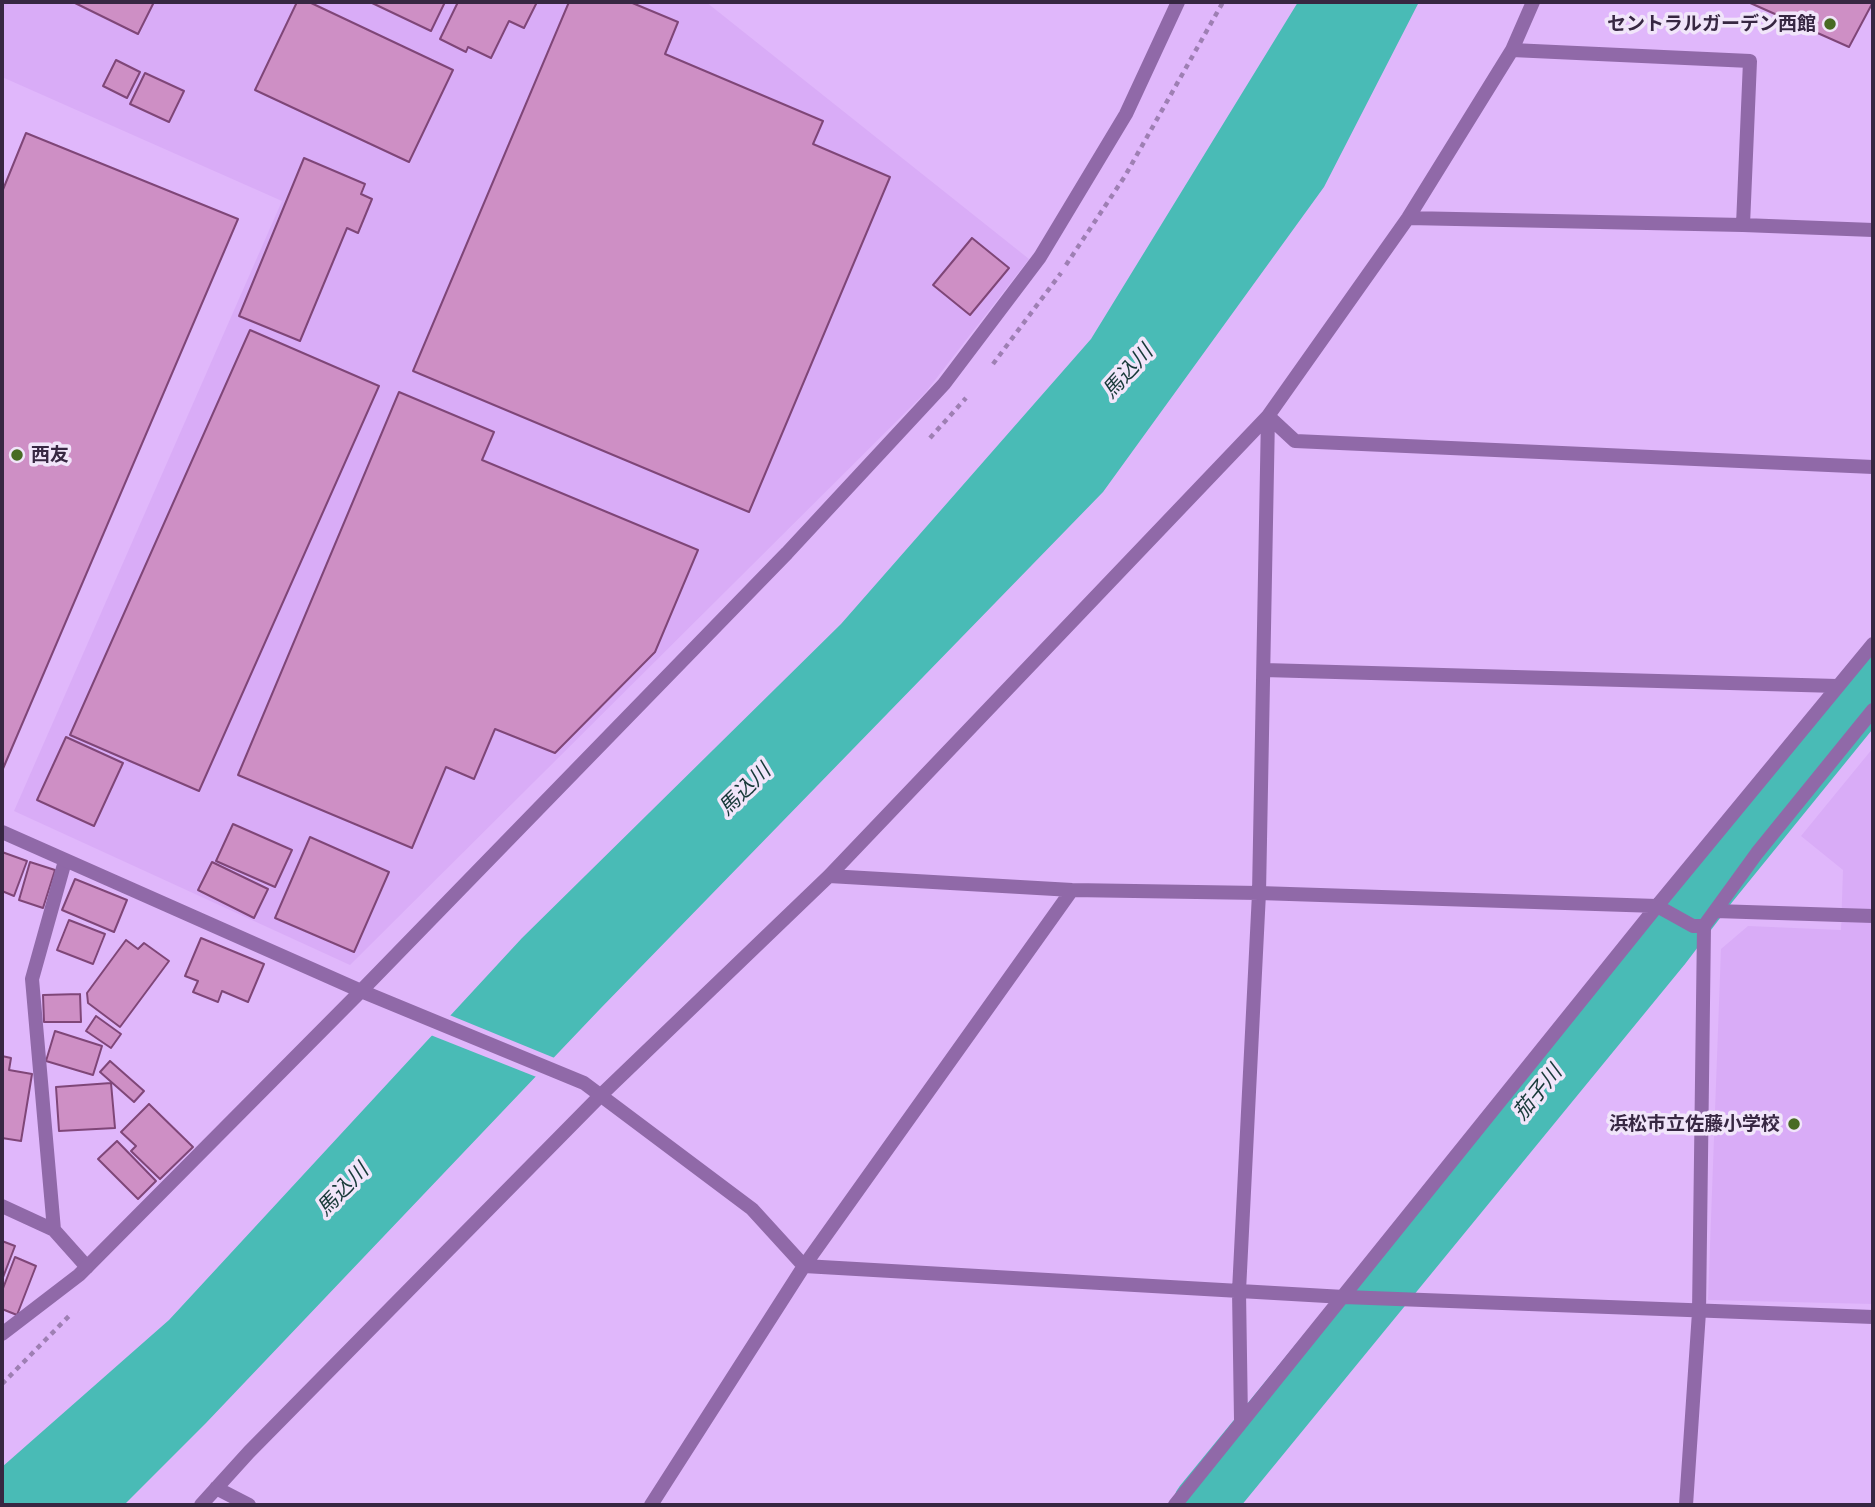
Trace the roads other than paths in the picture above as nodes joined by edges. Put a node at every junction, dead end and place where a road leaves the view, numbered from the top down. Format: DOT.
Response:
graph roads {
  1 [pos="1178,2"];
  2 [pos="1534,2"];
  3 [pos="1512,50"];
  4 [pos="1408,218"];
  5 [pos="1742,225"];
  6 [pos="1873,230"];
  7 [pos="1269,415"];
  8 [pos="1873,467"];
  9 [pos="1873,644"];
  10 [pos="1264,670"];
  11 [pos="1837,686"];
  12 [pos="1873,710"];
  13 [pos="2,832"];
  14 [pos="65,861"];
  15 [pos="829,876"];
  16 [pos="1073,890"];
  17 [pos="1259,893"];
  18 [pos="1657,905"];
  19 [pos="1715,911"];
  20 [pos="1873,916"];
  21 [pos="1698,926"];
  22 [pos="361,991"];
  23 [pos="601,1096"];
  24 [pos="2,1206"];
  25 [pos="54,1230"];
  26 [pos="804,1266"];
  27 [pos="87,1267"];
  28 [pos="1239,1291"];
  29 [pos="1344,1297"];
  30 [pos="1699,1312"];
  31 [pos="1873,1317"];
  32 [pos="2,1334"];
  33 [pos="1241,1420"];
  34 [pos="216,1488"];
  35 [pos="201,1505"];
  36 [pos="249,1505"];
  37 [pos="650,1505"];
  38 [pos="1175,1505"];
  39 [pos="1686,1505"];
  1 -- 22 [label="street"];
  2 -- 3 [label="street"];
  3 -- 4 [label="street"];
  3 -- 5 [label="street"];
  4 -- 5 [label="street"];
  4 -- 7 [label="street"];
  5 -- 6 [label="street"];
  7 -- 8 [label="street"];
  7 -- 10 [label="street"];
  7 -- 15 [label="street"];
  9 -- 11 [label="street"];
  10 -- 11 [label="street"];
  10 -- 17 [label="street"];
  11 -- 18 [label="street"];
  12 -- 19 [label="street"];
  13 -- 14 [label="street"];
  14 -- 22 [label="street"];
  14 -- 25 [label="street"];
  15 -- 16 [label="street"];
  15 -- 23 [label="street"];
  16 -- 17 [label="street"];
  16 -- 26 [label="street"];
  17 -- 18 [label="street"];
  17 -- 28 [label="street"];
  18 -- 21 [label="street"];
  18 -- 29 [label="street"];
  19 -- 20 [label="street"];
  19 -- 21 [label="street"];
  21 -- 30 [label="street"];
  22 -- 23 [label="street"];
  22 -- 27 [label="street"];
  23 -- 26 [label="street"];
  23 -- 34 [label="street"];
  24 -- 25 [label="street"];
  25 -- 27 [label="street"];
  26 -- 28 [label="street"];
  26 -- 37 [label="street"];
  27 -- 32 [label="street"];
  28 -- 29 [label="street"];
  28 -- 33 [label="street"];
  29 -- 30 [label="street"];
  29 -- 33 [label="street"];
  30 -- 31 [label="street"];
  30 -- 39 [label="street"];
  33 -- 38 [label="street"];
  34 -- 35 [label="street"];
  34 -- 36 [label="street"];
}
